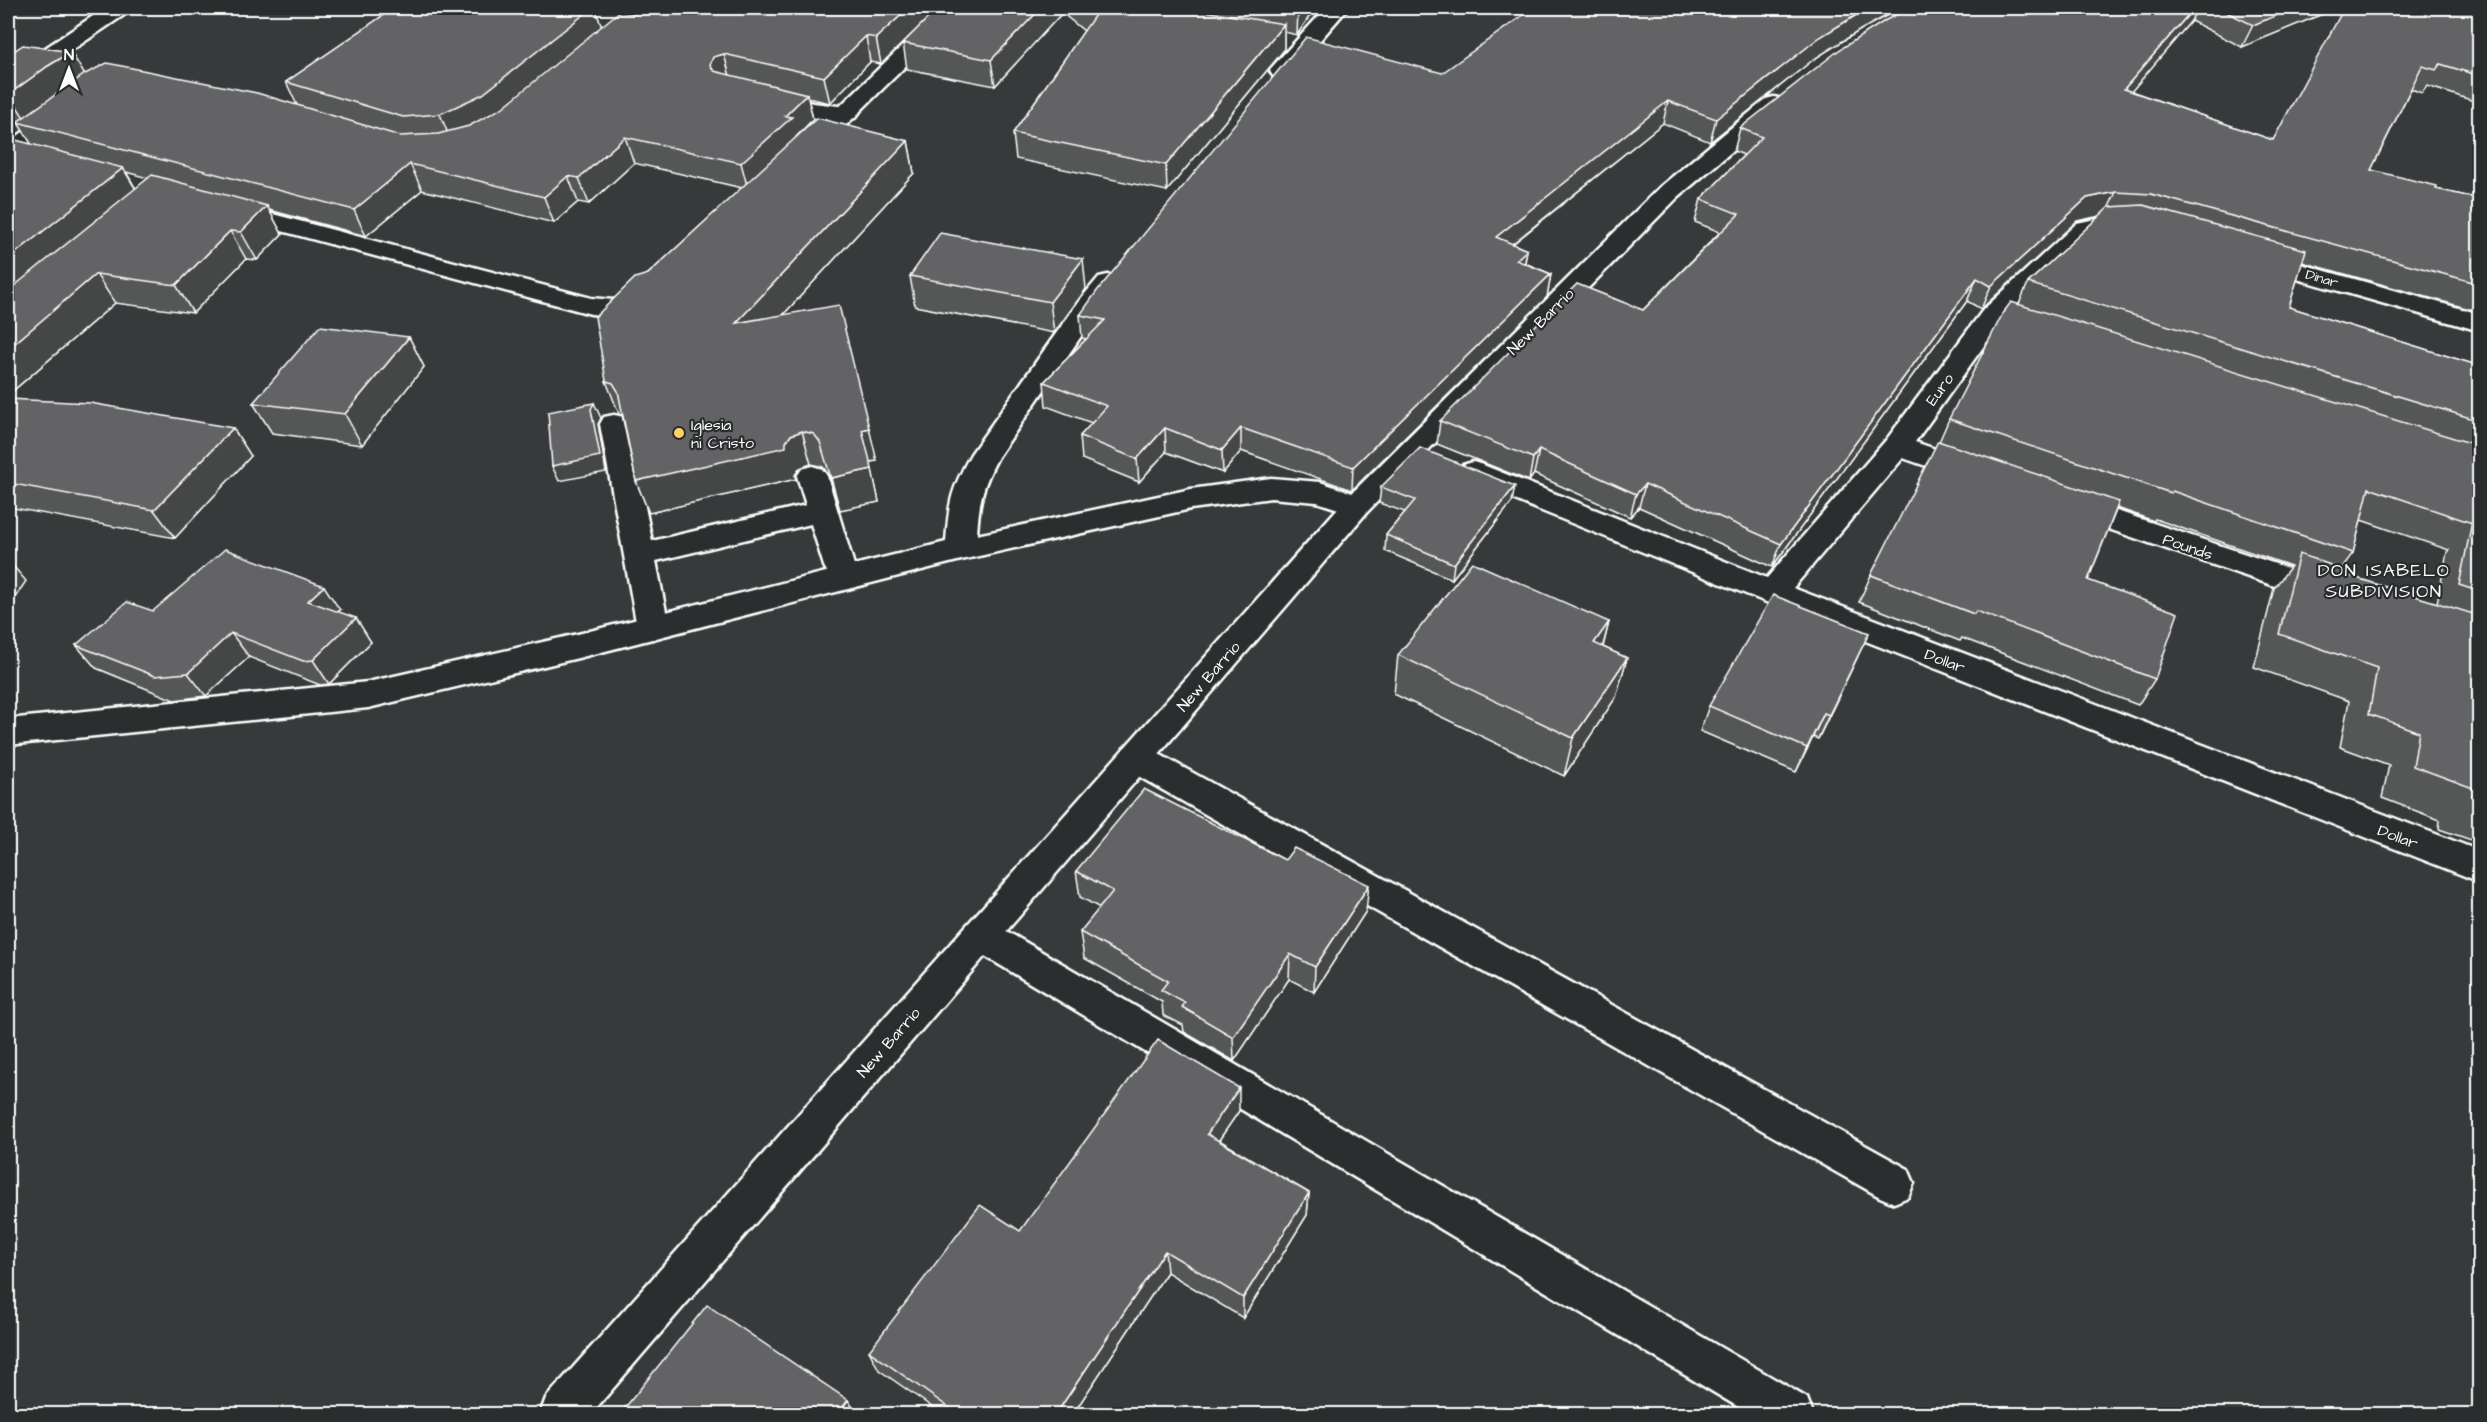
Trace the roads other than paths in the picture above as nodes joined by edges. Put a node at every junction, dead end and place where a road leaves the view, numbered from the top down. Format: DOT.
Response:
graph roads {
  1 [pos="119,8"];
  2 [pos="953,8"];
  3 [pos="1337,8"];
  4 [pos="8,83"];
  5 [pos="1793,88"];
  6 [pos="1266,90"];
  7 [pos="751,95"];
  8 [pos="84,99"];
  9 [pos="847,113"];
  10 [pos="8,152"];
  11 [pos="44,160"];
  12 [pos="787,170"];
  13 [pos="210,204"];
  14 [pos="2141,228"];
  15 [pos="2231,253"];
  16 [pos="1125,262"];
  17 [pos="666,283"];
  18 [pos="2480,323"];
  19 [pos="614,424"];
  20 [pos="1897,446"];
  21 [pos="1412,448"];
  22 [pos="812,476"];
  23 [pos="1998,480"];
  24 [pos="2043,496"];
  25 [pos="1358,505"];
  26 [pos="823,511"];
  27 [pos="961,549"];
  28 [pos="641,554"];
  29 [pos="846,578"];
  30 [pos="1772,592"];
  31 [pos="2345,599"];
  32 [pos="653,627"];
  33 [pos="8,732"];
  34 [pos="1136,758"];
  35 [pos="2480,867"];
  36 [pos="981,935"];
  37 [pos="1894,1183"];
  38 [pos="562,1414"];
  39 [pos="1791,1414"];
  1 -- 4 [label="street"];
  2 -- 9 [label="street"];
  3 -- 6 [label="street"];
  5 -- 21 [label="street, New Barrio"];
  7 -- 9 [label="street"];
  8 -- 10 [label="street"];
  9 -- 12 [label="street"];
  10 -- 11 [label="street"];
  13 -- 17 [label="street"];
  14 -- 20 [label="street, Euro"];
  15 -- 18 [label="street, Dinar"];
  16 -- 27 [label="street"];
  19 -- 28 [label="street"];
  20 -- 23 [label="street"];
  20 -- 30 [label="street, Euro"];
  21 -- 25 [label="street, New Barrio"];
  21 -- 30 [label="street, Dollar"];
  22 -- 26 [label="street"];
  24 -- 31 [label="street, Pounds"];
  25 -- 27 [label="street"];
  25 -- 34 [label="street, New Barrio"];
  26 -- 28 [label="street"];
  26 -- 29 [label="street"];
  27 -- 29 [label="street"];
  28 -- 32 [label="street"];
  29 -- 32 [label="street"];
  30 -- 35 [label="street, Dollar"];
  32 -- 33 [label="street"];
  34 -- 36 [label="street, New Barrio"];
  34 -- 37 [label="street"];
  36 -- 38 [label="street, New Barrio"];
  36 -- 39 [label="street"];
}
